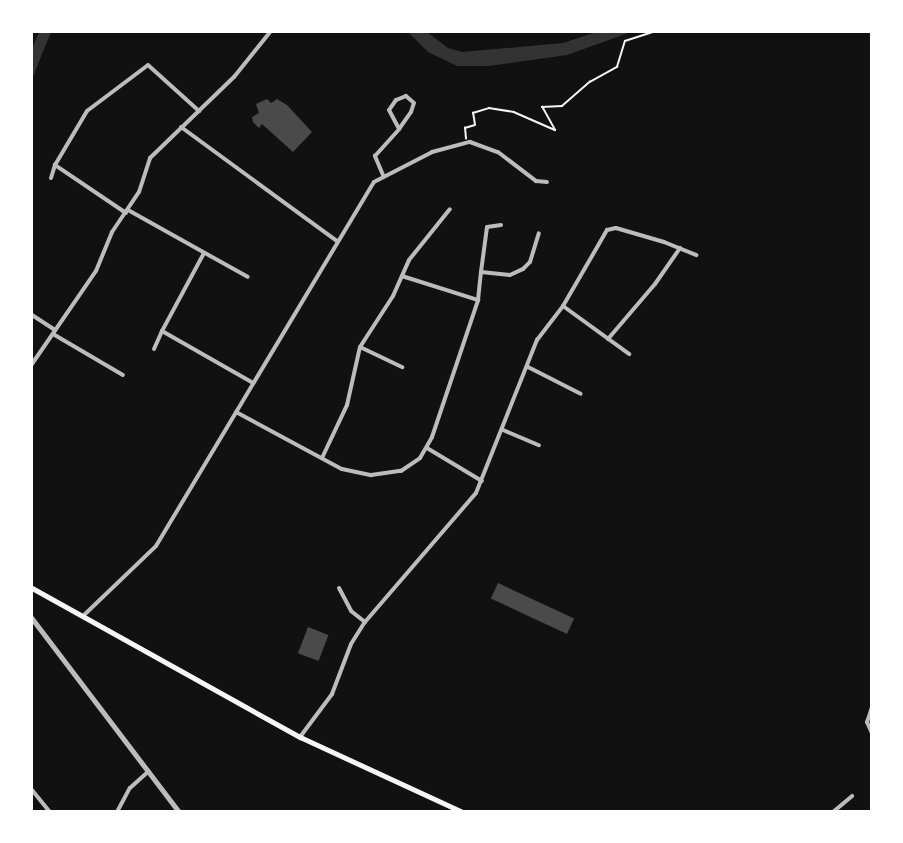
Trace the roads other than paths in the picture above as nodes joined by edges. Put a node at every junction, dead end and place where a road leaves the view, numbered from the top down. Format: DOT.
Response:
graph roads {
  1 [pos="270,32"];
  2 [pos="199,111"];
  3 [pos="181,127"];
  4 [pos="399,129"];
  5 [pos="55,165"];
  6 [pos="383,175"];
  7 [pos="51,178"];
  8 [pos="547,182"];
  9 [pos="450,209"];
  10 [pos="127,211"];
  11 [pos="501,225"];
  12 [pos="539,233"];
  13 [pos="337,242"];
  14 [pos="680,248"];
  15 [pos="204,252"];
  16 [pos="697,255"];
  17 [pos="482,272"];
  18 [pos="402,276"];
  19 [pos="248,277"];
  20 [pos="478,300"];
  21 [pos="563,306"];
  22 [pos="32,315"];
  23 [pos="162,331"];
  24 [pos="54,332"];
  25 [pos="608,339"];
  26 [pos="360,347"];
  27 [pos="154,349"];
  28 [pos="629,354"];
  29 [pos="32,364"];
  30 [pos="402,367"];
  31 [pos="528,367"];
  32 [pos="123,375"];
  33 [pos="253,383"];
  34 [pos="581,393"];
  35 [pos="236,412"];
  36 [pos="503,430"];
  37 [pos="539,445"];
  38 [pos="427,448"];
  39 [pos="322,458"];
  40 [pos="482,482"];
  41 [pos="32,588"];
  42 [pos="339,588"];
  43 [pos="32,618"];
  44 [pos="81,618"];
  45 [pos="365,622"];
  46 [pos="872,707"];
  47 [pos="870,731"];
  48 [pos="300,737"];
  49 [pos="149,771"];
  50 [pos="32,790"];
  51 [pos="852,796"];
  52 [pos="50,812"];
  53 [pos="117,812"];
  54 [pos="179,812"];
  55 [pos="462,812"];
  56 [pos="833,812"];
  1 -- 2 [label="street"];
  2 -- 3 [label="street"];
  2 -- 5 [label="street"];
  3 -- 10 [label="street"];
  3 -- 13 [label="street"];
  4 -- 4 [label="street"];
  4 -- 6 [label="street"];
  5 -- 7 [label="street"];
  5 -- 10 [label="street"];
  6 -- 8 [label="street"];
  6 -- 13 [label="street"];
  9 -- 18 [label="street"];
  10 -- 15 [label="street"];
  10 -- 24 [label="street"];
  11 -- 17 [label="street"];
  12 -- 17 [label="street"];
  13 -- 33 [label="street"];
  14 -- 16 [label="street"];
  14 -- 21 [label="street"];
  14 -- 25 [label="street"];
  15 -- 19 [label="street"];
  15 -- 23 [label="street"];
  17 -- 20 [label="street"];
  18 -- 20 [label="street"];
  18 -- 26 [label="street"];
  20 -- 38 [label="street"];
  21 -- 25 [label="street"];
  21 -- 31 [label="street"];
  22 -- 24 [label="street"];
  23 -- 27 [label="street"];
  23 -- 33 [label="street"];
  24 -- 29 [label="street"];
  24 -- 32 [label="street"];
  25 -- 28 [label="street"];
  26 -- 30 [label="street"];
  26 -- 39 [label="street"];
  31 -- 34 [label="street"];
  31 -- 36 [label="street"];
  33 -- 35 [label="street"];
  35 -- 39 [label="street"];
  35 -- 44 [label="street"];
  36 -- 37 [label="street"];
  36 -- 40 [label="street"];
  38 -- 39 [label="street"];
  38 -- 40 [label="street"];
  40 -- 45 [label="street"];
  41 -- 44 [label="main road"];
  42 -- 45 [label="street"];
  43 -- 49 [label="street"];
  44 -- 48 [label="main road"];
  45 -- 48 [label="street"];
  46 -- 47 [label="street"];
  48 -- 55 [label="main road"];
  49 -- 53 [label="street"];
  49 -- 54 [label="street"];
  50 -- 52 [label="street"];
  51 -- 56 [label="street"];
}
